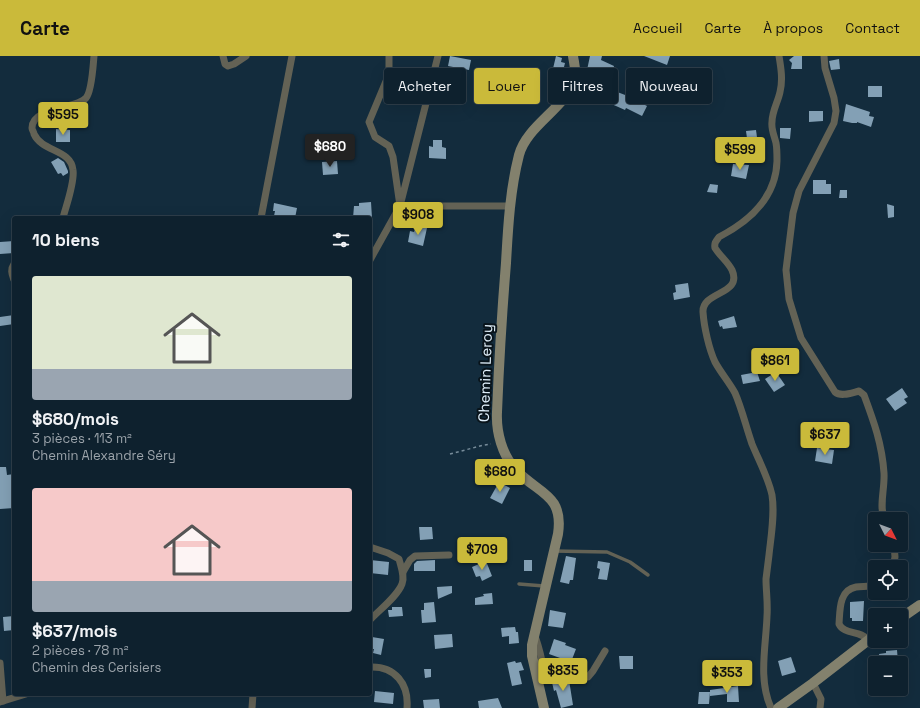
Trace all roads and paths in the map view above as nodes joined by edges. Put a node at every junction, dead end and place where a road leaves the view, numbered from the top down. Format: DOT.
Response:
graph roads {
  1 [pos="94,56"];
  2 [pos="223,56"];
  3 [pos="246,56"];
  4 [pos="292,56"];
  5 [pos="388,56"];
  6 [pos="438,56"];
  7 [pos="573,56"];
  8 [pos="779,56"];
  9 [pos="824,56"];
  10 [pos="400,206"];
  11 [pos="510,206"];
  12 [pos="64,216"];
  13 [pos="261,216"];
  14 [pos="372,256"];
  15 [pos="501,443"];
  16 [pos="450,454"];
  17 [pos="882,512"];
  18 [pos="372,548"];
  19 [pos="553,551"];
  20 [pos="449,555"];
  21 [pos="403,572"];
  22 [pos="648,574"];
  23 [pos="519,584"];
  24 [pos="545,586"];
  25 [pos="868,586"];
  26 [pos="920,606"];
  27 [pos="908,614"];
  28 [pos="372,618"];
  29 [pos="534,634"];
  30 [pos="868,636"];
  31 [pos="868,640"];
  32 [pos="605,651"];
  33 [pos="0,663"];
  34 [pos="372,667"];
  35 [pos="813,683"];
  36 [pos="20,696"];
  37 [pos="254,696"];
  38 [pos="2,702"];
  39 [pos="252,708"];
  40 [pos="407,708"];
  41 [pos="544,708"];
  42 [pos="772,708"];
  43 [pos="778,708"];
  44 [pos="820,708"];
  1 -- 12 [label="street"];
  2 -- 3 [label="street"];
  4 -- 13 [label="street"];
  5 -- 10 [label="street"];
  6 -- 10 [label="street"];
  7 -- 11 [label="street, Chemin Leroy"];
  8 -- 42 [label="street"];
  9 -- 17 [label="street"];
  10 -- 11 [label="street"];
  10 -- 14 [label="street"];
  11 -- 15 [label="street, Chemin Leroy"];
  15 -- 16 [label="path"];
  15 -- 19 [label="street, Chemin Leroy"];
  18 -- 21 [label="street"];
  19 -- 22 [label="lane"];
  19 -- 24 [label="street, Chemin Leroy"];
  20 -- 21 [label="street"];
  21 -- 28 [label="street"];
  23 -- 24 [label="lane"];
  24 -- 29 [label="street, Chemin Leroy"];
  25 -- 30 [label="street"];
  26 -- 27 [label="street"];
  29 -- 32 [label="street"];
  29 -- 41 [label="street, Chemin Leroy"];
  31 -- 35 [label="street"];
  33 -- 38 [label="street"];
  34 -- 40 [label="street"];
  35 -- 43 [label="street"];
  35 -- 44 [label="street"];
  36 -- 38 [label="street"];
  37 -- 39 [label="street"];
}
